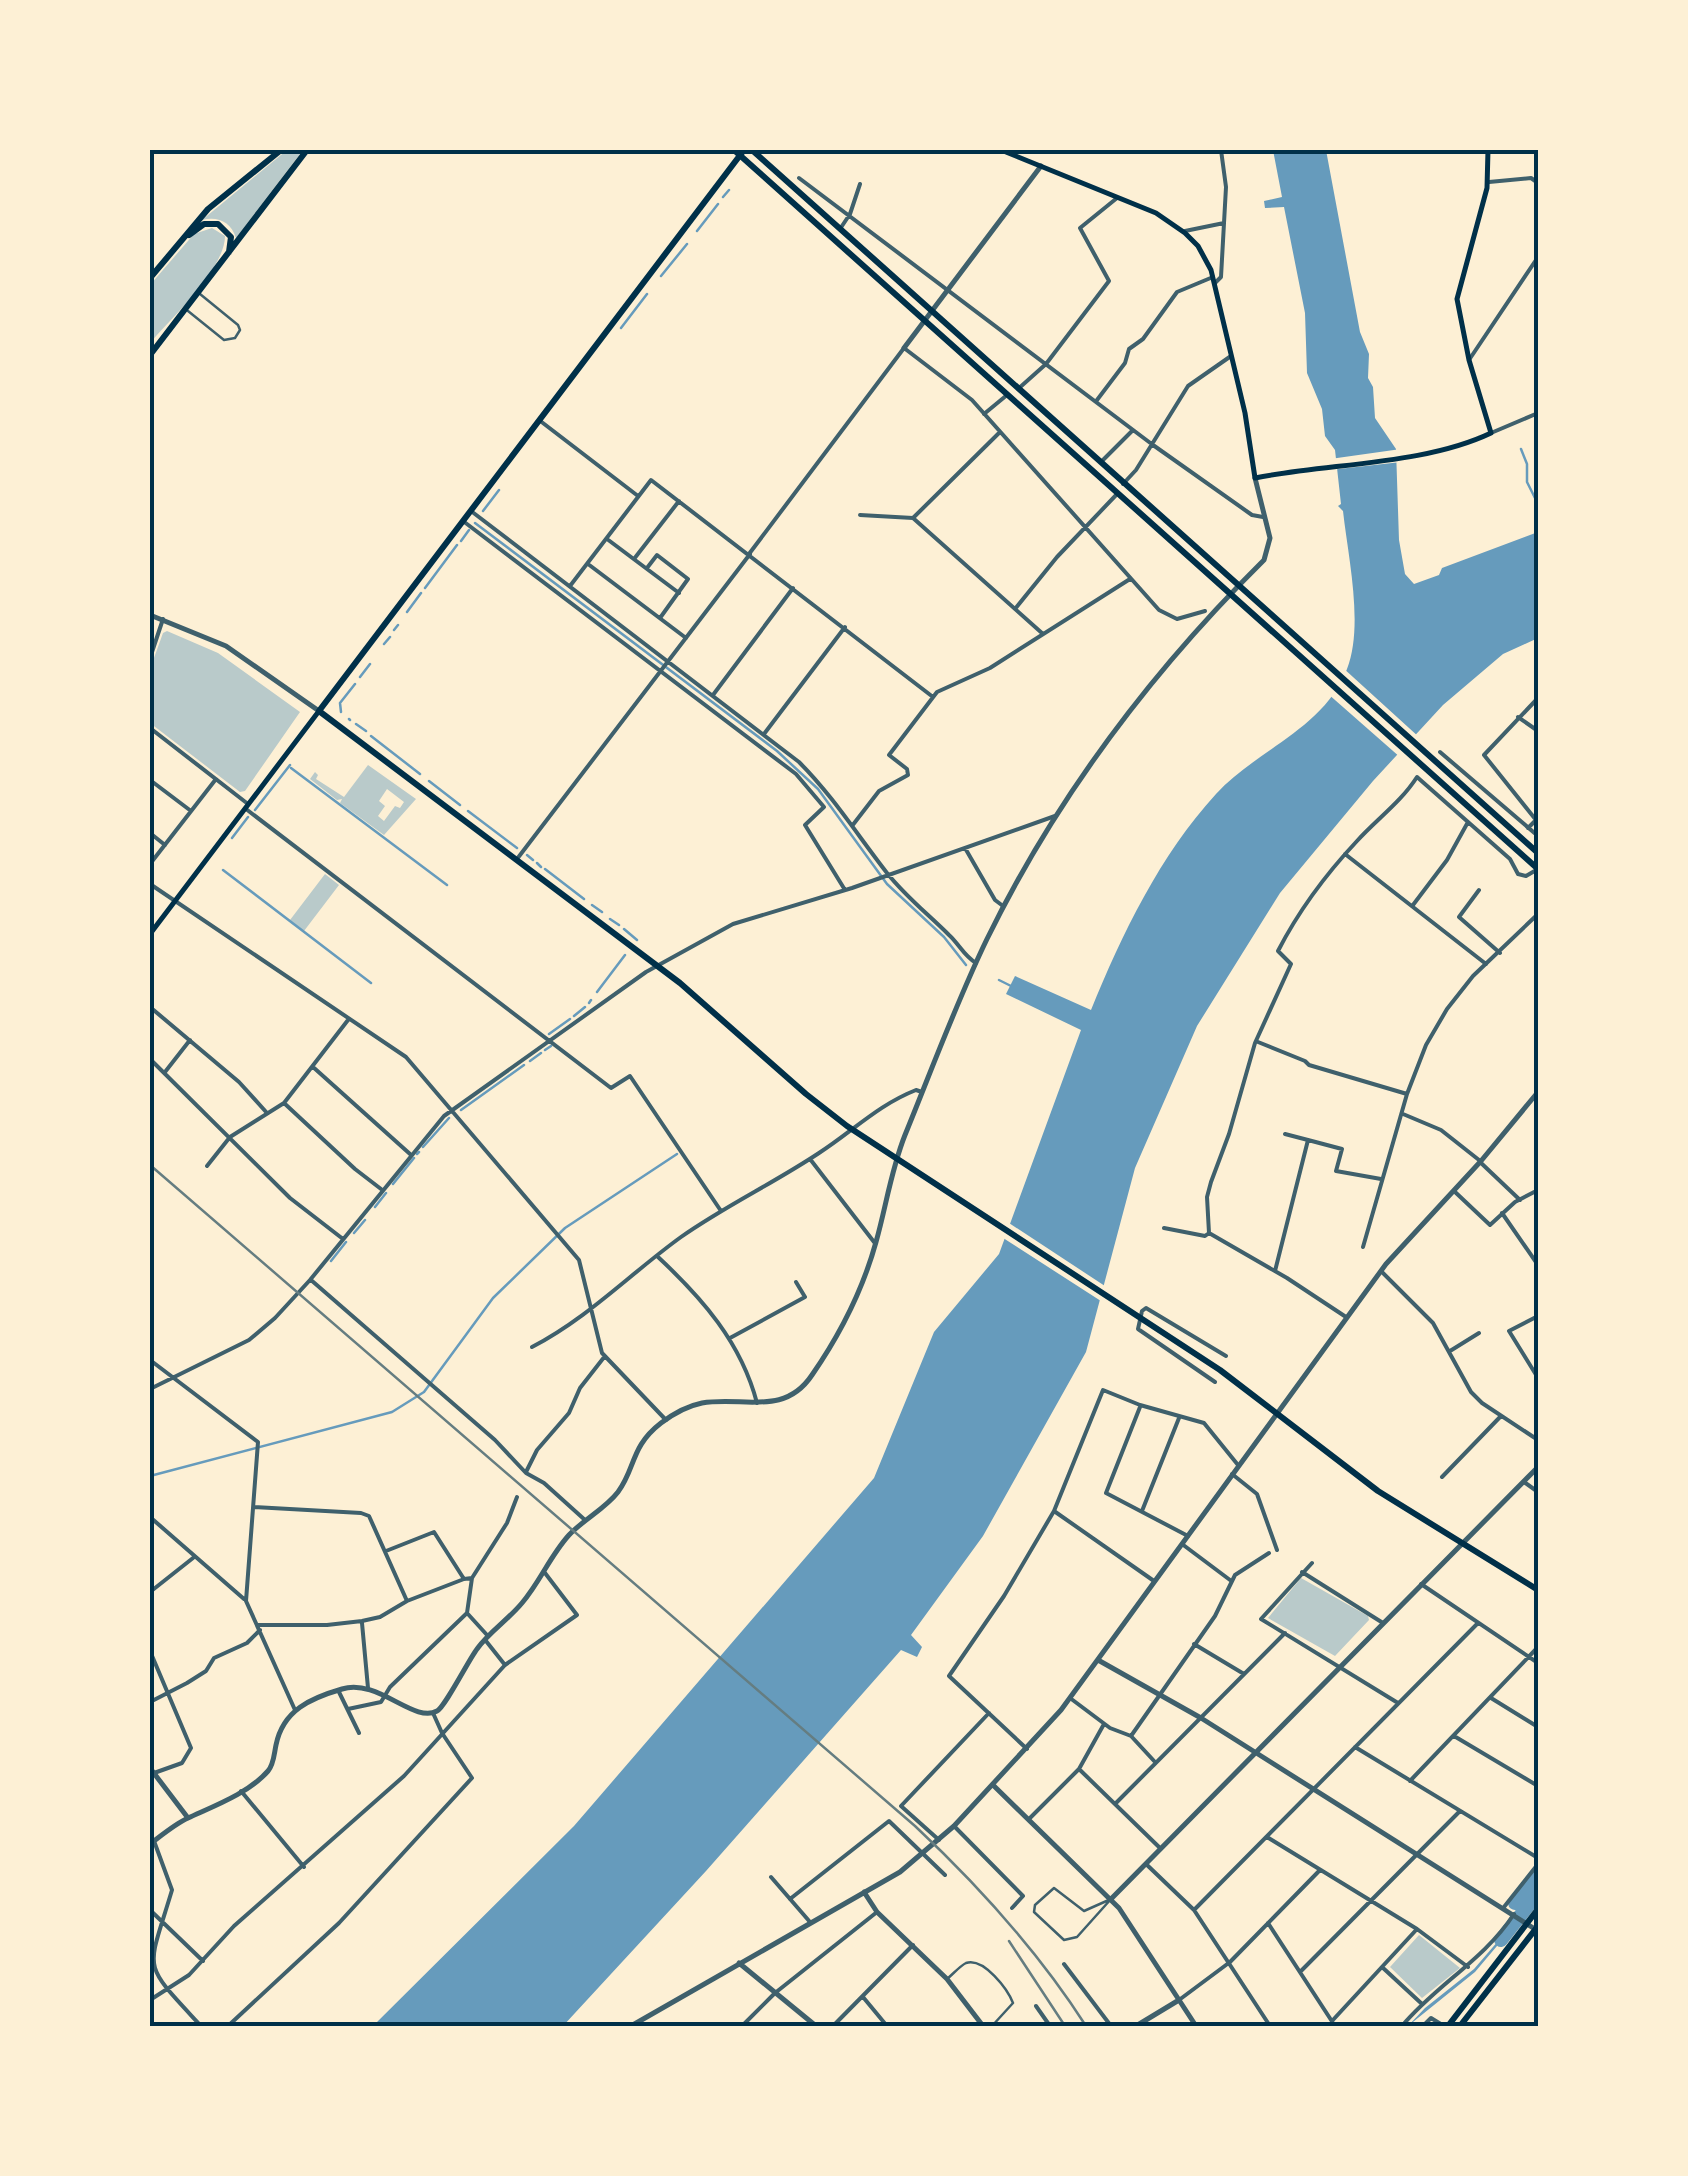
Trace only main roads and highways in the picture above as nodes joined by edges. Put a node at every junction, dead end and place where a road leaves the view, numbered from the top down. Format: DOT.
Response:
graph roads {
  1 [pos="281,150"];
  2 [pos="307,150"];
  3 [pos="1002,150"];
  4 [pos="1488,150"];
  5 [pos="743,151"];
  6 [pos="228,255"];
  7 [pos="166,257"];
  8 [pos="150,278"];
  9 [pos="150,352"];
  10 [pos="319,711"];
  11 [pos="1538,853"];
  12 [pos="1538,869"];
  13 [pos="150,934"];
  14 [pos="1538,1590"];
  15 [pos="1538,1909"];
  16 [pos="1537,1929"];
  17 [pos="1446,2026"];
  18 [pos="1460,2026"];
  1 -- 7 [label="main road"];
  2 -- 6 [label="main road"];
  3 -- 4 [label="main road"];
  5 -- 10 [label="main road"];
  5 -- 11 [label="main road"];
  5 -- 12 [label="main road"];
  6 -- 7 [label="main road"];
  6 -- 9 [label="main road"];
  7 -- 8 [label="main road"];
  10 -- 13 [label="main road"];
  10 -- 14 [label="main road"];
  15 -- 17 [label="main road"];
  16 -- 18 [label="main road"];
}
